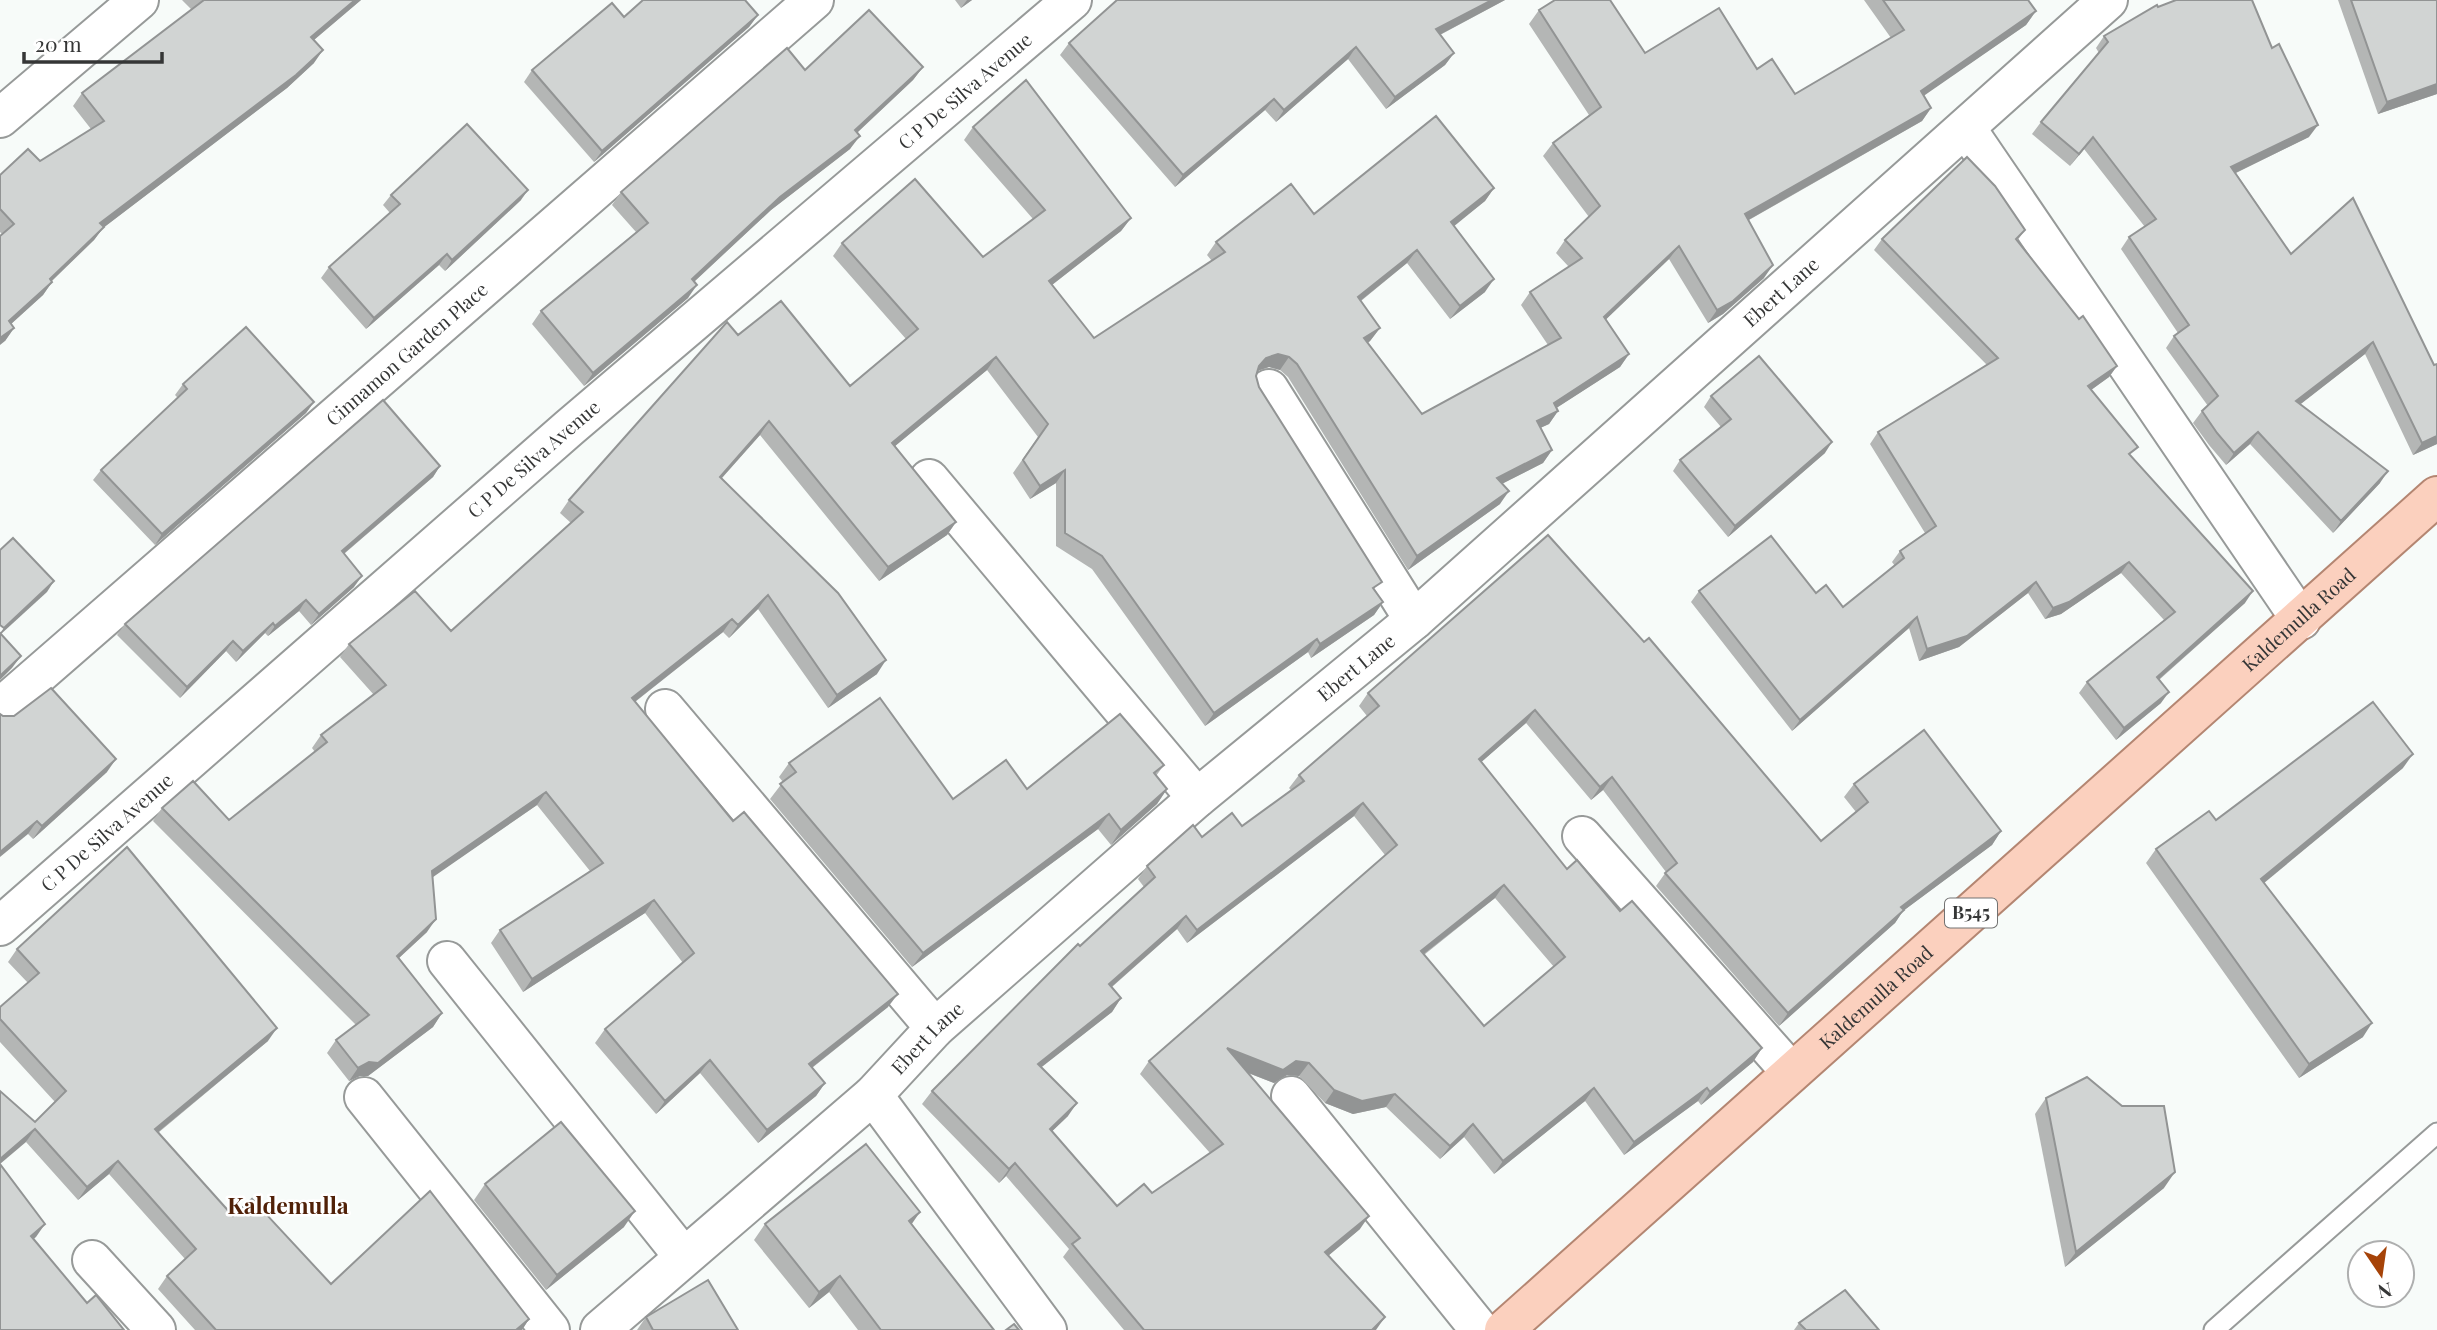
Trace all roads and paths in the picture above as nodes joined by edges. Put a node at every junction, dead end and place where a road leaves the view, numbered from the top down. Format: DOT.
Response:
graph roads {
  1 [pos="139,0"];
  2 [pos="814,0"];
  3 [pos="1072,0"];
  4 [pos="2108,0"];
  5 [pos="0,118"];
  6 [pos="1966,128"];
  7 [pos="1269,389"];
  8 [pos="929,479"];
  9 [pos="2437,496"];
  10 [pos="1415,620"];
  11 [pos="2301,621"];
  12 [pos="0,708"];
  13 [pos="665,709"];
  14 [pos="1197,798"];
  15 [pos="1582,836"];
  16 [pos="0,926"];
  17 [pos="447,961"];
  18 [pos="935,1028"];
  19 [pos="1791,1072"];
  20 [pos="873,1095"];
  21 [pos="1291,1096"];
  22 [pos="364,1097"];
  23 [pos="2437,1133"];
  24 [pos="683,1256"];
  25 [pos="92,1260"];
  26 [pos="156,1330"];
  27 [pos="550,1330"];
  28 [pos="600,1330"];
  29 [pos="1047,1330"];
  30 [pos="1480,1330"];
  31 [pos="1504,1330"];
  32 [pos="2214,1330"];
  1 -- 5 [label="street"];
  2 -- 12 [label="street, Cinnamon Garden Place"];
  3 -- 16 [label="street, C P De Silva Avenue"];
  4 -- 6 [label="street, Ebert Lane"];
  6 -- 10 [label="street, Ebert Lane"];
  6 -- 11 [label="street"];
  7 -- 10 [label="street"];
  8 -- 14 [label="street"];
  9 -- 11 [label="main road, Kaldemulla Road / B545"];
  10 -- 14 [label="street, Ebert Lane"];
  11 -- 19 [label="main road, Kaldemulla Road / B545"];
  13 -- 18 [label="street"];
  14 -- 18 [label="street, Ebert Lane"];
  15 -- 19 [label="street"];
  17 -- 24 [label="street"];
  18 -- 20 [label="street, Ebert Lane"];
  19 -- 31 [label="main road, Kaldemulla Road / B545"];
  20 -- 24 [label="street, Ebert Lane"];
  20 -- 29 [label="street"];
  21 -- 30 [label="street"];
  22 -- 27 [label="street"];
  23 -- 32 [label="lane"];
  24 -- 28 [label="street, Ebert Lane"];
  25 -- 26 [label="street"];
}
